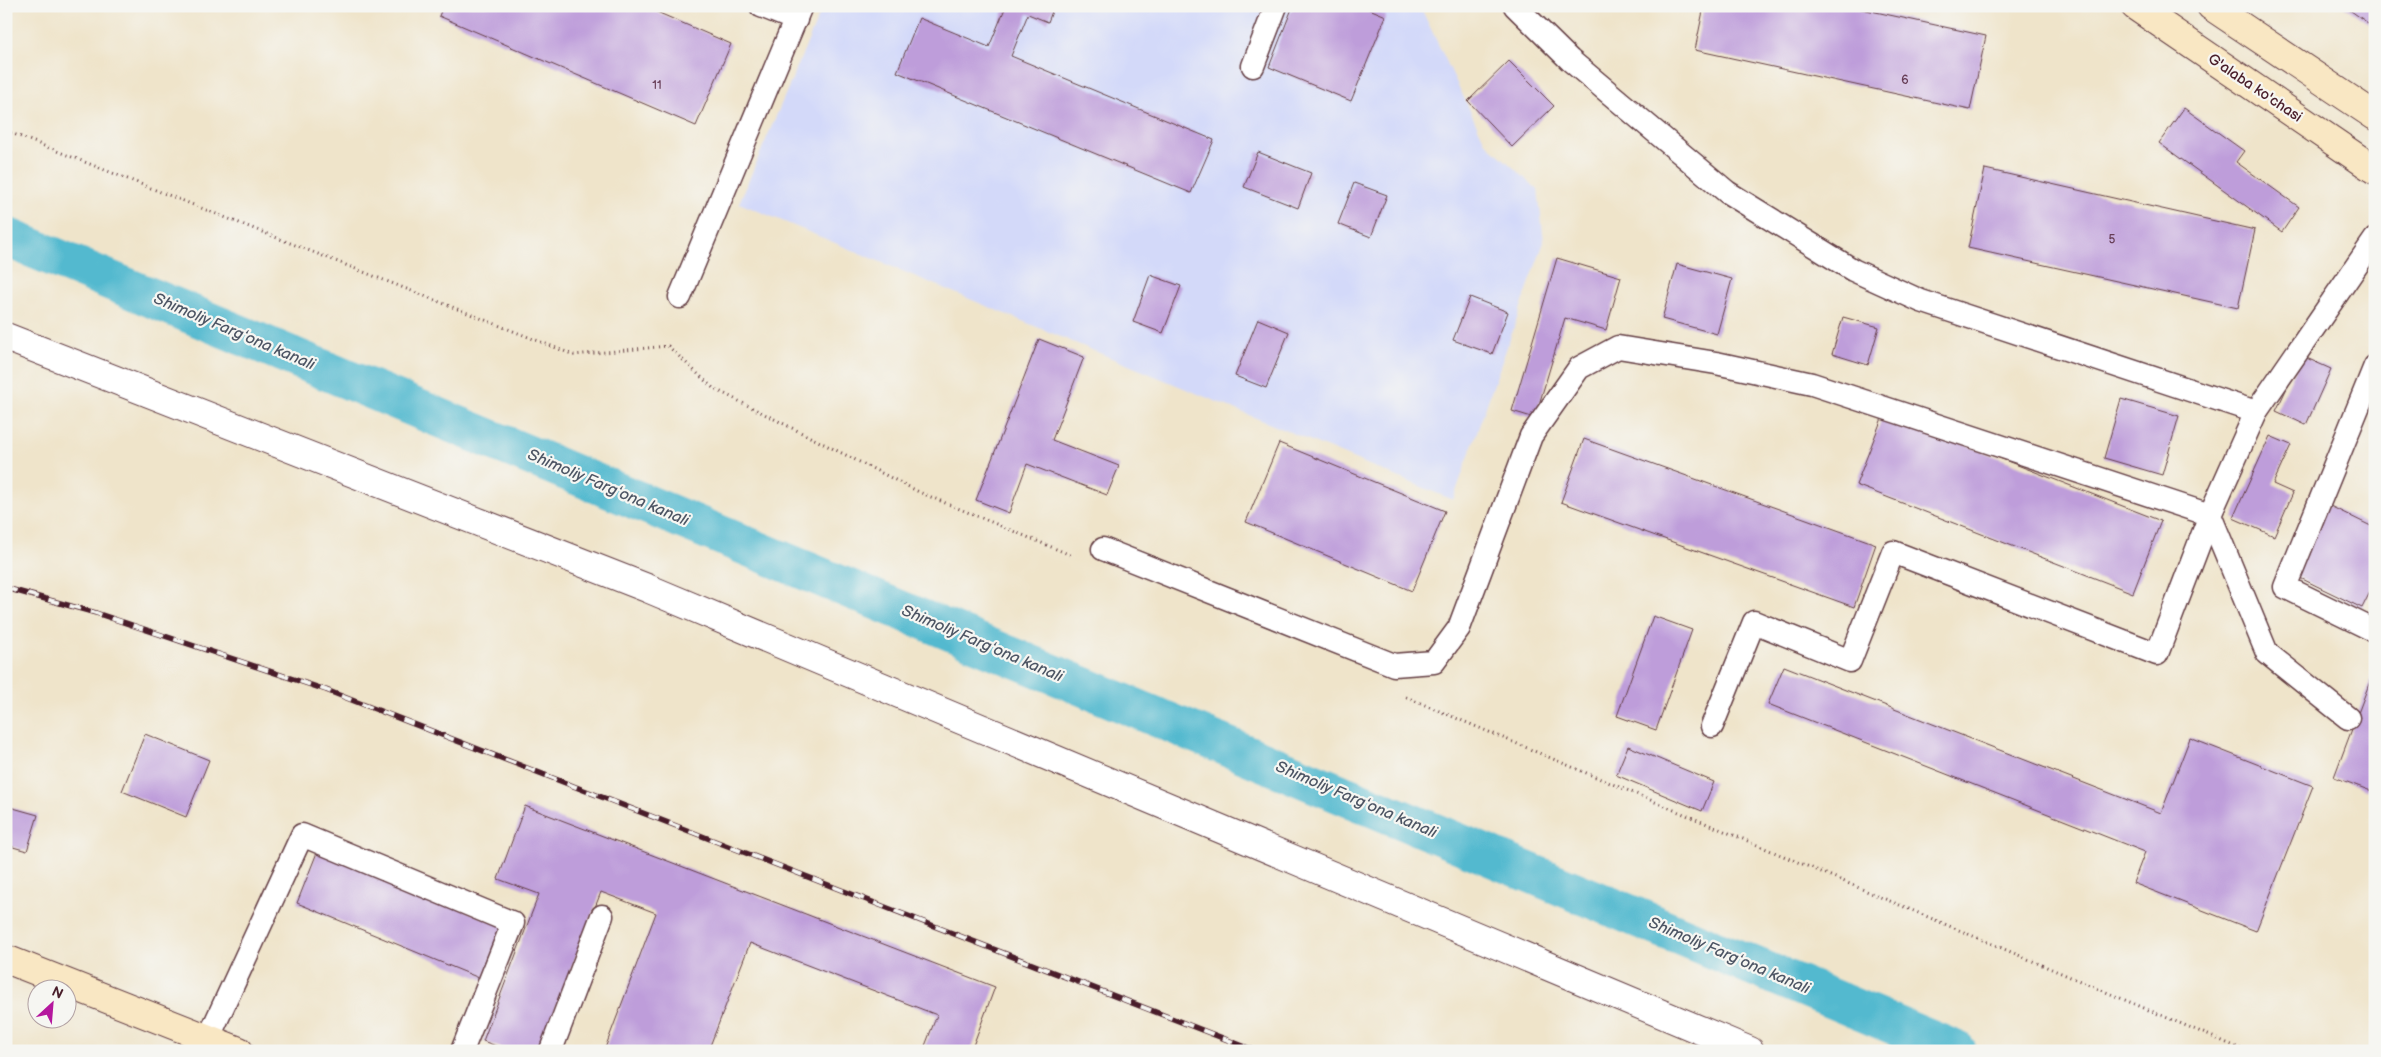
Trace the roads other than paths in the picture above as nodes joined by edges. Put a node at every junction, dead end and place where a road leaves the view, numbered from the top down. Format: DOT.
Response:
graph roads {
  1 [pos="761,6"];
  2 [pos="1276,6"];
  3 [pos="1515,6"];
  4 [pos="2135,6"];
  5 [pos="2211,6"];
  6 [pos="798,13"];
  7 [pos="1254,66"];
  8 [pos="2375,116"];
  9 [pos="2375,170"];
  10 [pos="2371,254"];
  11 [pos="680,297"];
  12 [pos="6,337"];
  13 [pos="2375,366"];
  14 [pos="2256,412"];
  15 [pos="2210,515"];
  16 [pos="1103,549"];
  17 [pos="2375,631"];
  18 [pos="2348,718"];
  19 [pos="1712,726"];
  20 [pos="602,916"];
  21 [pos="6,960"];
  22 [pos="208,1039"];
  23 [pos="239,1051"];
  24 [pos="462,1051"];
  25 [pos="553,1051"];
  26 [pos="1750,1051"];
  1 -- 6 [label="lane"];
  2 -- 7 [label="lane"];
  3 -- 14 [label="lane"];
  4 -- 9 [label="main road, G'alaba ko'chasi"];
  5 -- 8 [label="main road"];
  6 -- 11 [label="lane"];
  10 -- 14 [label="lane"];
  12 -- 26 [label="street"];
  13 -- 17 [label="lane"];
  14 -- 15 [label="lane"];
  15 -- 16 [label="lane"];
  15 -- 18 [label="lane"];
  15 -- 19 [label="lane"];
  20 -- 25 [label="lane"];
  21 -- 22 [label="main road"];
  22 -- 23 [label="main road"];
  22 -- 24 [label="lane"];
}
